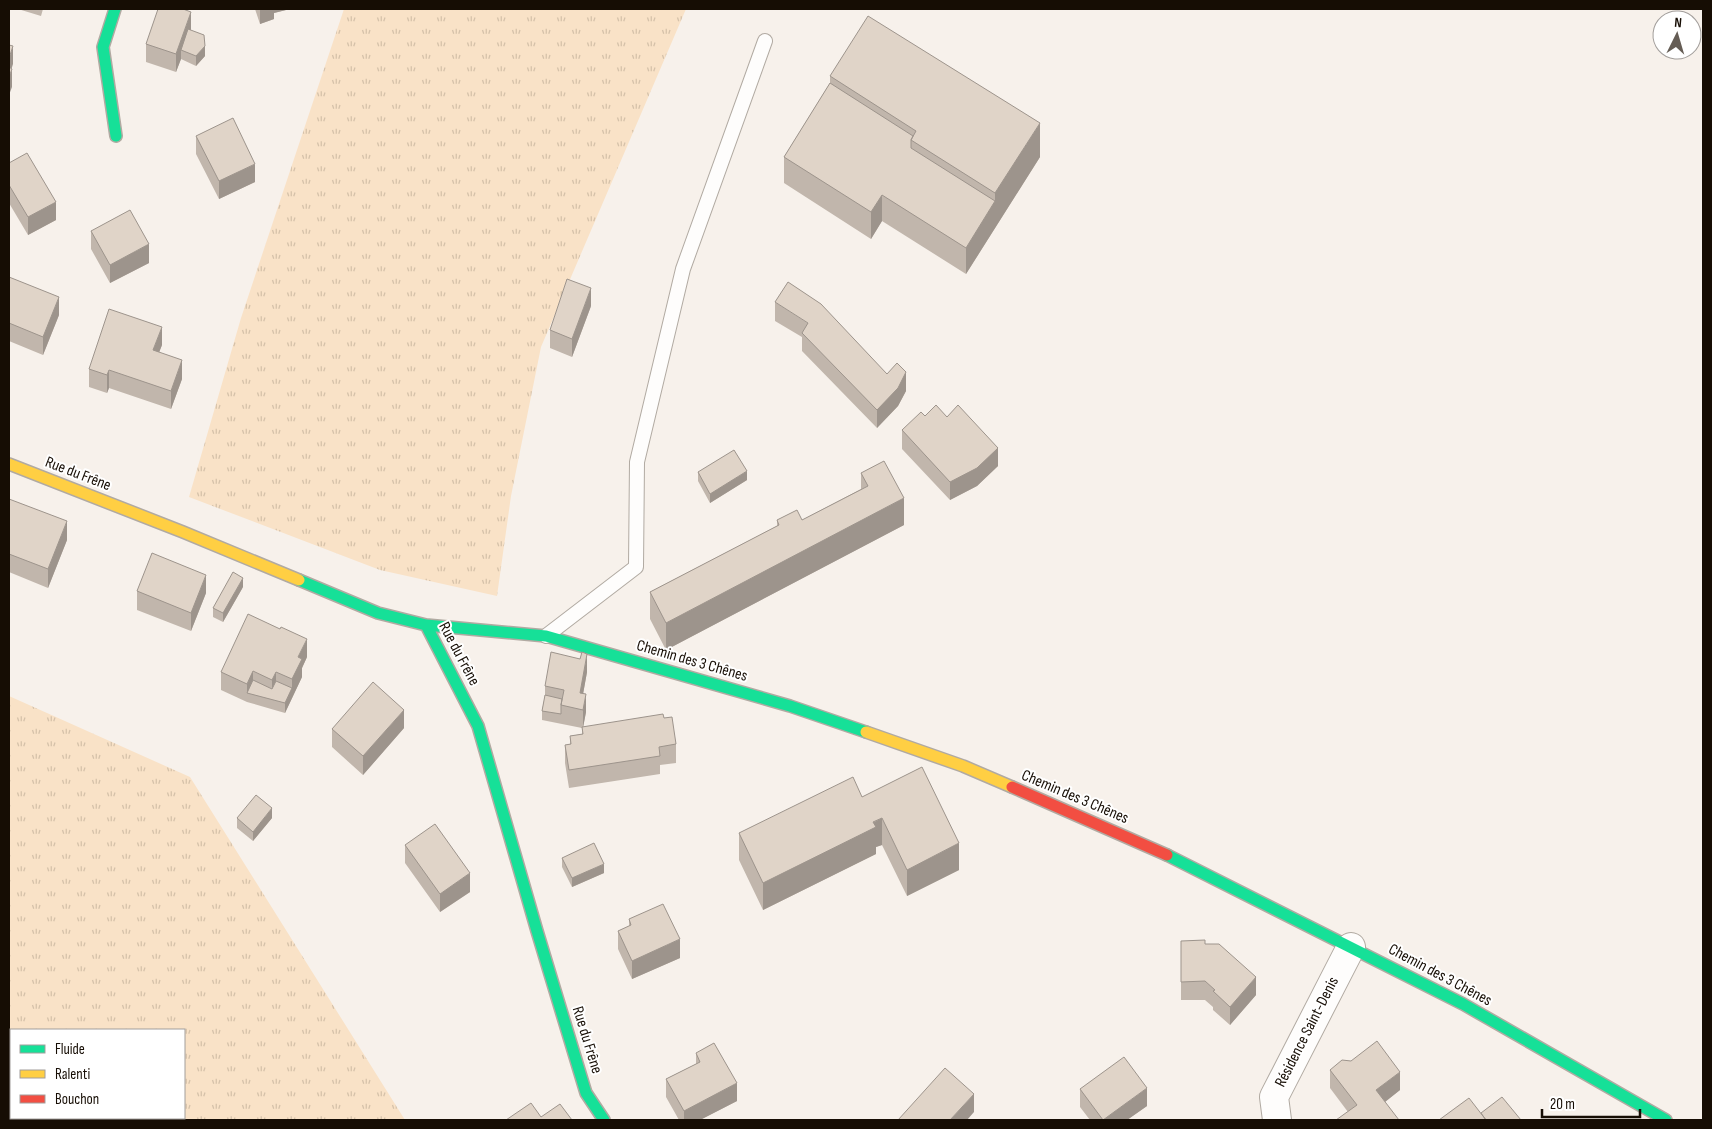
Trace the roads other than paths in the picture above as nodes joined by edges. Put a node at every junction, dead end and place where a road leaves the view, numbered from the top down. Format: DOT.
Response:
graph roads {
  1 [pos="115,9"];
  2 [pos="765,41"];
  3 [pos="116,136"];
  4 [pos="9,464"];
  5 [pos="426,625"];
  6 [pos="546,636"];
  7 [pos="1351,947"];
  8 [pos="604,1120"];
  9 [pos="1277,1120"];
  10 [pos="1666,1120"];
  1 -- 3 [label="street"];
  2 -- 6 [label="lane"];
  4 -- 5 [label="street, Rue du Frêne"];
  5 -- 6 [label="street, Chemin des 3 Chênes"];
  5 -- 8 [label="street, Rue du Frêne"];
  6 -- 7 [label="street, Chemin des 3 Chênes"];
  7 -- 9 [label="street, Résidence Saint-Denis"];
  7 -- 10 [label="street, Chemin des 3 Chênes"];
}
